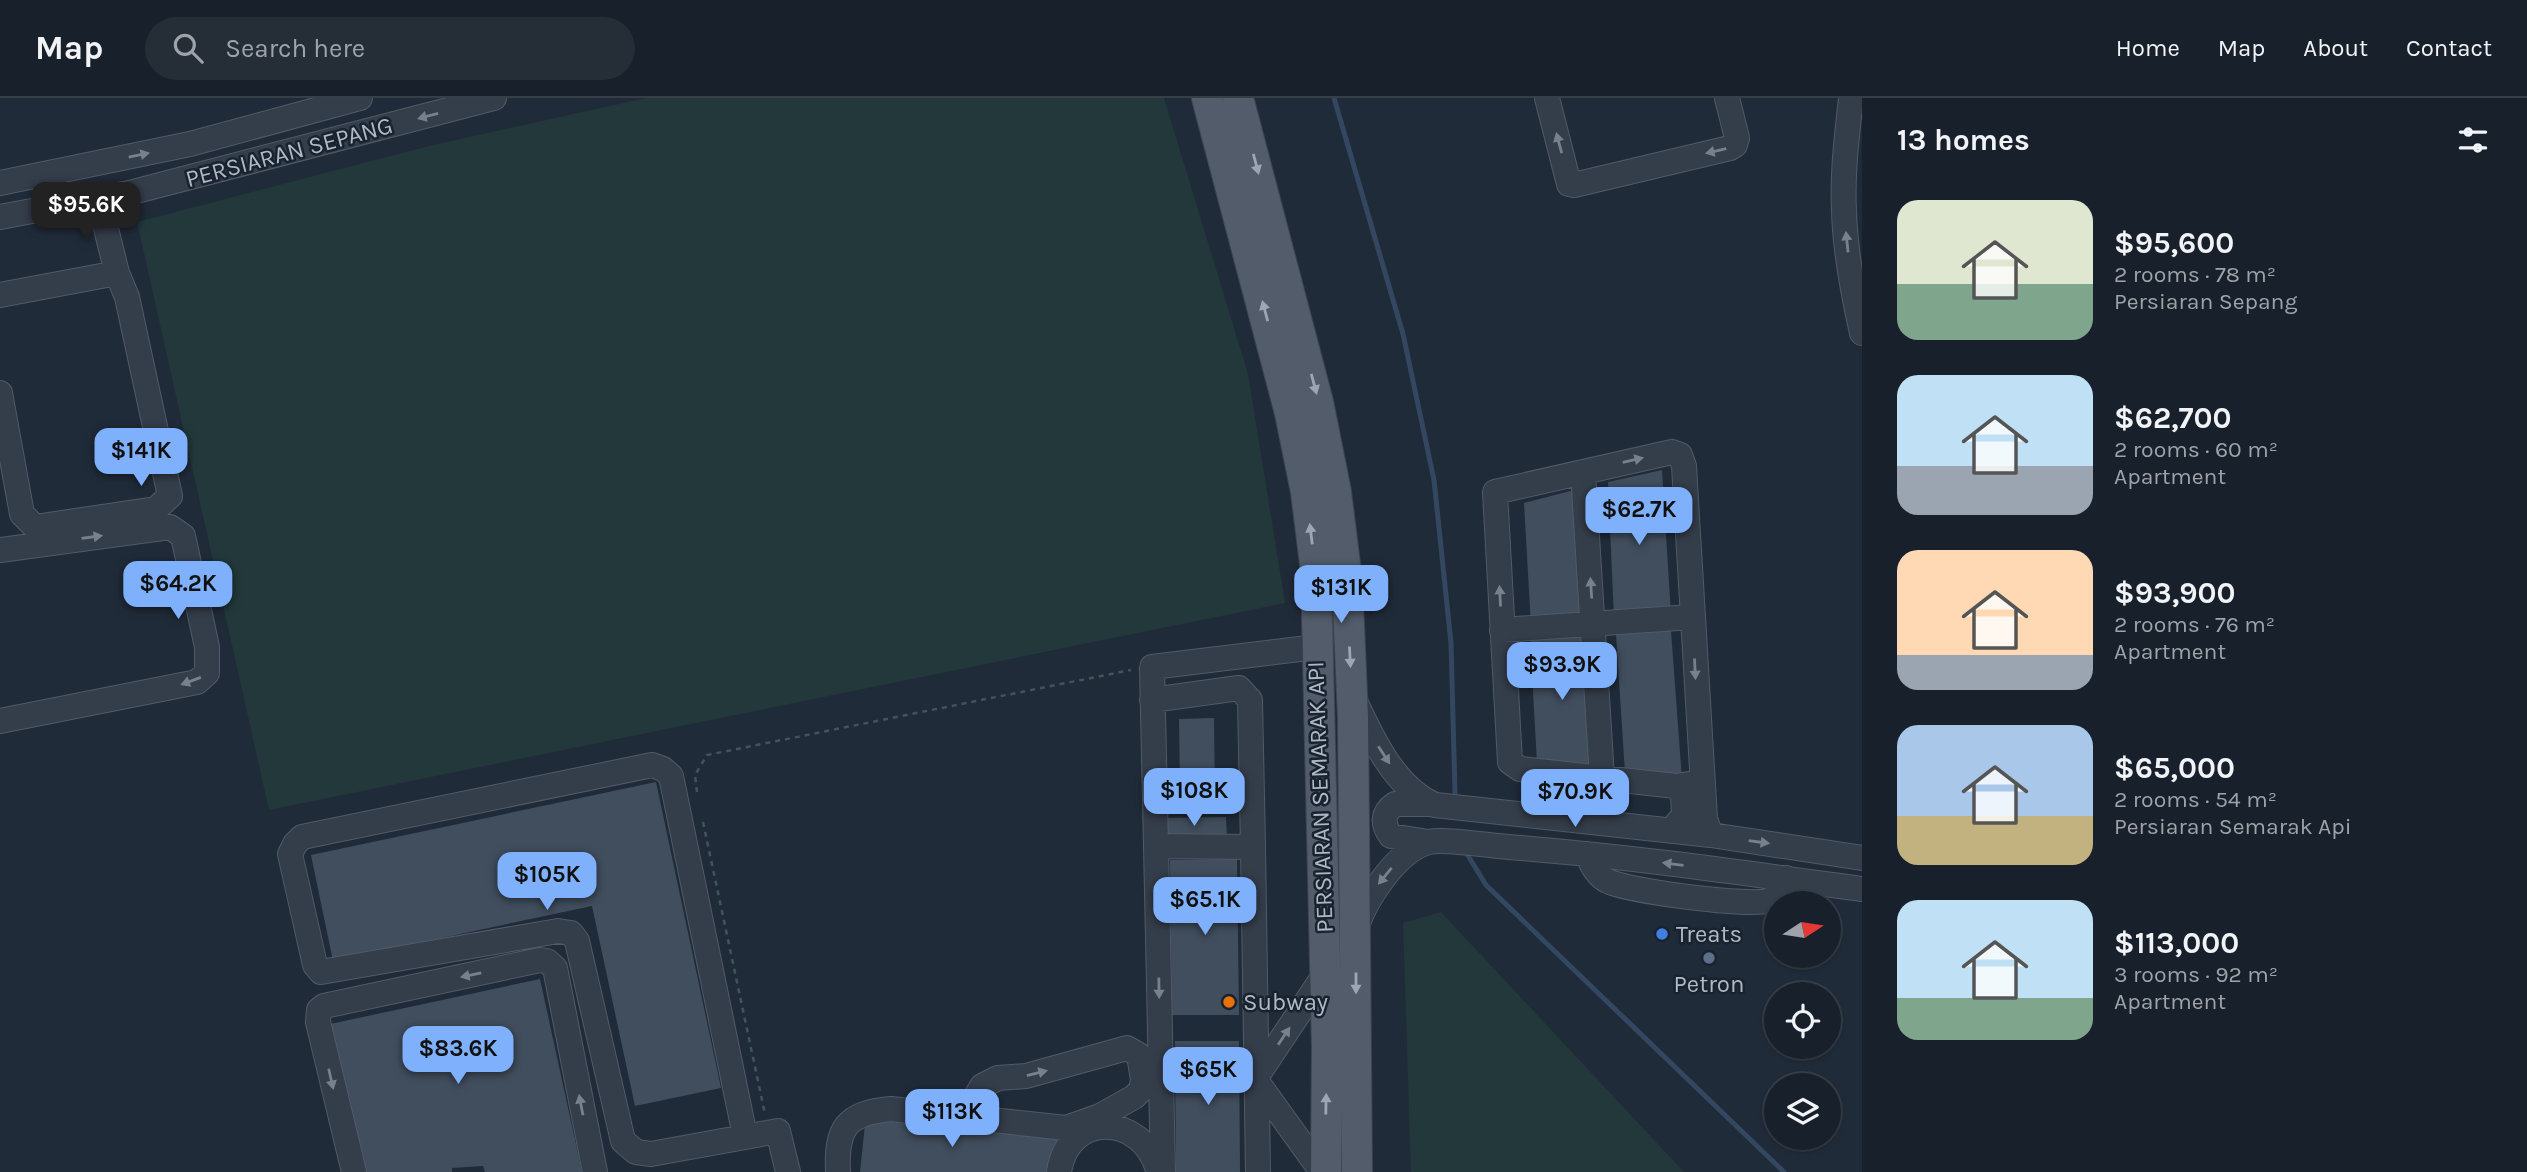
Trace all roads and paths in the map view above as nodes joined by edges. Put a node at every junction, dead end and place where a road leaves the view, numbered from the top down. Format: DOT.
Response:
graph roads {
  1 [pos="360,98"];
  2 [pos="494,98"];
  3 [pos="1207,98"];
  4 [pos="1238,98"];
  5 [pos="1546,98"];
  6 [pos="1727,98"];
  7 [pos="1855,102"];
  8 [pos="0,183"];
  9 [pos="99,200"];
  10 [pos="0,216"];
  11 [pos="117,273"];
  12 [pos="0,295"];
  13 [pos="1862,333"];
  14 [pos="0,393"];
  15 [pos="1583,472"];
  16 [pos="0,550"];
  17 [pos="1692,617"];
  18 [pos="1594,624"];
  19 [pos="1502,631"];
  20 [pos="1316,647"];
  21 [pos="1152,667"];
  22 [pos="1352,694"];
  23 [pos="1152,700"];
  24 [pos="0,720"];
  25 [pos="1602,778"];
  26 [pos="1702,782"];
  27 [pos="1676,786"];
  28 [pos="696,791"];
  29 [pos="1430,804"];
  30 [pos="702,818"];
  31 [pos="1671,831"];
  32 [pos="1711,835"];
  33 [pos="1428,842"];
  34 [pos="1156,846"];
  35 [pos="1253,847"];
  36 [pos="1862,858"];
  37 [pos="1862,889"];
  38 [pos="1356,930"];
  39 [pos="1325,974"];
  40 [pos="1255,1079"];
  41 [pos="964,1117"];
  42 [pos="778,1131"];
  43 [pos="745,1136"];
  44 [pos="354,1172"];
  45 [pos="594,1172"];
  46 [pos="788,1172"];
  47 [pos="838,1172"];
  48 [pos="1059,1172"];
  49 [pos="1161,1172"];
  50 [pos="1258,1172"];
  51 [pos="1324,1172"];
  52 [pos="1357,1172"];
  8 -- 1 [label="street, PERSIARAN SEPANG, one-way"];
  2 -- 9 [label="street, PERSIARAN SEPANG, one-way"];
  20 -- 3 [label="main road, PERSIARAN SEMARAK API, one-way"];
  4 -- 22 [label="main road, PERSIARAN SEMARAK API, one-way"];
  6 -- 5 [label="street, one-way"];
  13 -- 7 [label="street, one-way"];
  9 -- 10 [label="street, PERSIARAN SEPANG"];
  9 -- 11 [label="street"];
  11 -- 12 [label="street"];
  11 -- 14 [label="street"];
  15 -- 17 [label="street, one-way"];
  18 -- 15 [label="street, one-way"];
  19 -- 15 [label="street, one-way"];
  16 -- 24 [label="street, one-way"];
  17 -- 18 [label="street"];
  17 -- 26 [label="street, one-way"];
  18 -- 19 [label="street"];
  18 -- 25 [label="street"];
  19 -- 25 [label="street"];
  20 -- 21 [label="street"];
  20 -- 39 [label="main road, PERSIARAN SEMARAK API"];
  21 -- 23 [label="street"];
  21 -- 28 [label="path"];
  22 -- 29 [label="street, one-way"];
  22 -- 38 [label="main road, PERSIARAN SEMARAK API"];
  23 -- 34 [label="street"];
  23 -- 35 [label="street"];
  25 -- 27 [label="street"];
  26 -- 27 [label="street"];
  26 -- 32 [label="street"];
  27 -- 31 [label="street"];
  29 -- 31 [label="street"];
  29 -- 33 [label="street"];
  30 -- 42 [label="path"];
  31 -- 32 [label="street"];
  32 -- 36 [label="street, one-way"];
  37 -- 33 [label="street, one-way"];
  33 -- 38 [label="street, one-way"];
  34 -- 35 [label="street"];
  34 -- 49 [label="street, one-way"];
  35 -- 40 [label="street"];
  38 -- 52 [label="main road, PERSIARAN SEMARAK API, one-way"];
  40 -- 39 [label="street, one-way"];
  51 -- 39 [label="main road, PERSIARAN SEMARAK API, one-way"];
  40 -- 50 [label="street"];
  40 -- 51 [label="street"];
  41 -- 41 [label="street, one-way"];
  41 -- 47 [label="street"];
  42 -- 43 [label="street"];
  42 -- 46 [label="street"];
  43 -- 43 [label="street"];
  45 -- 44 [label="street, one-way"];
  48 -- 49 [label="street"];
}
